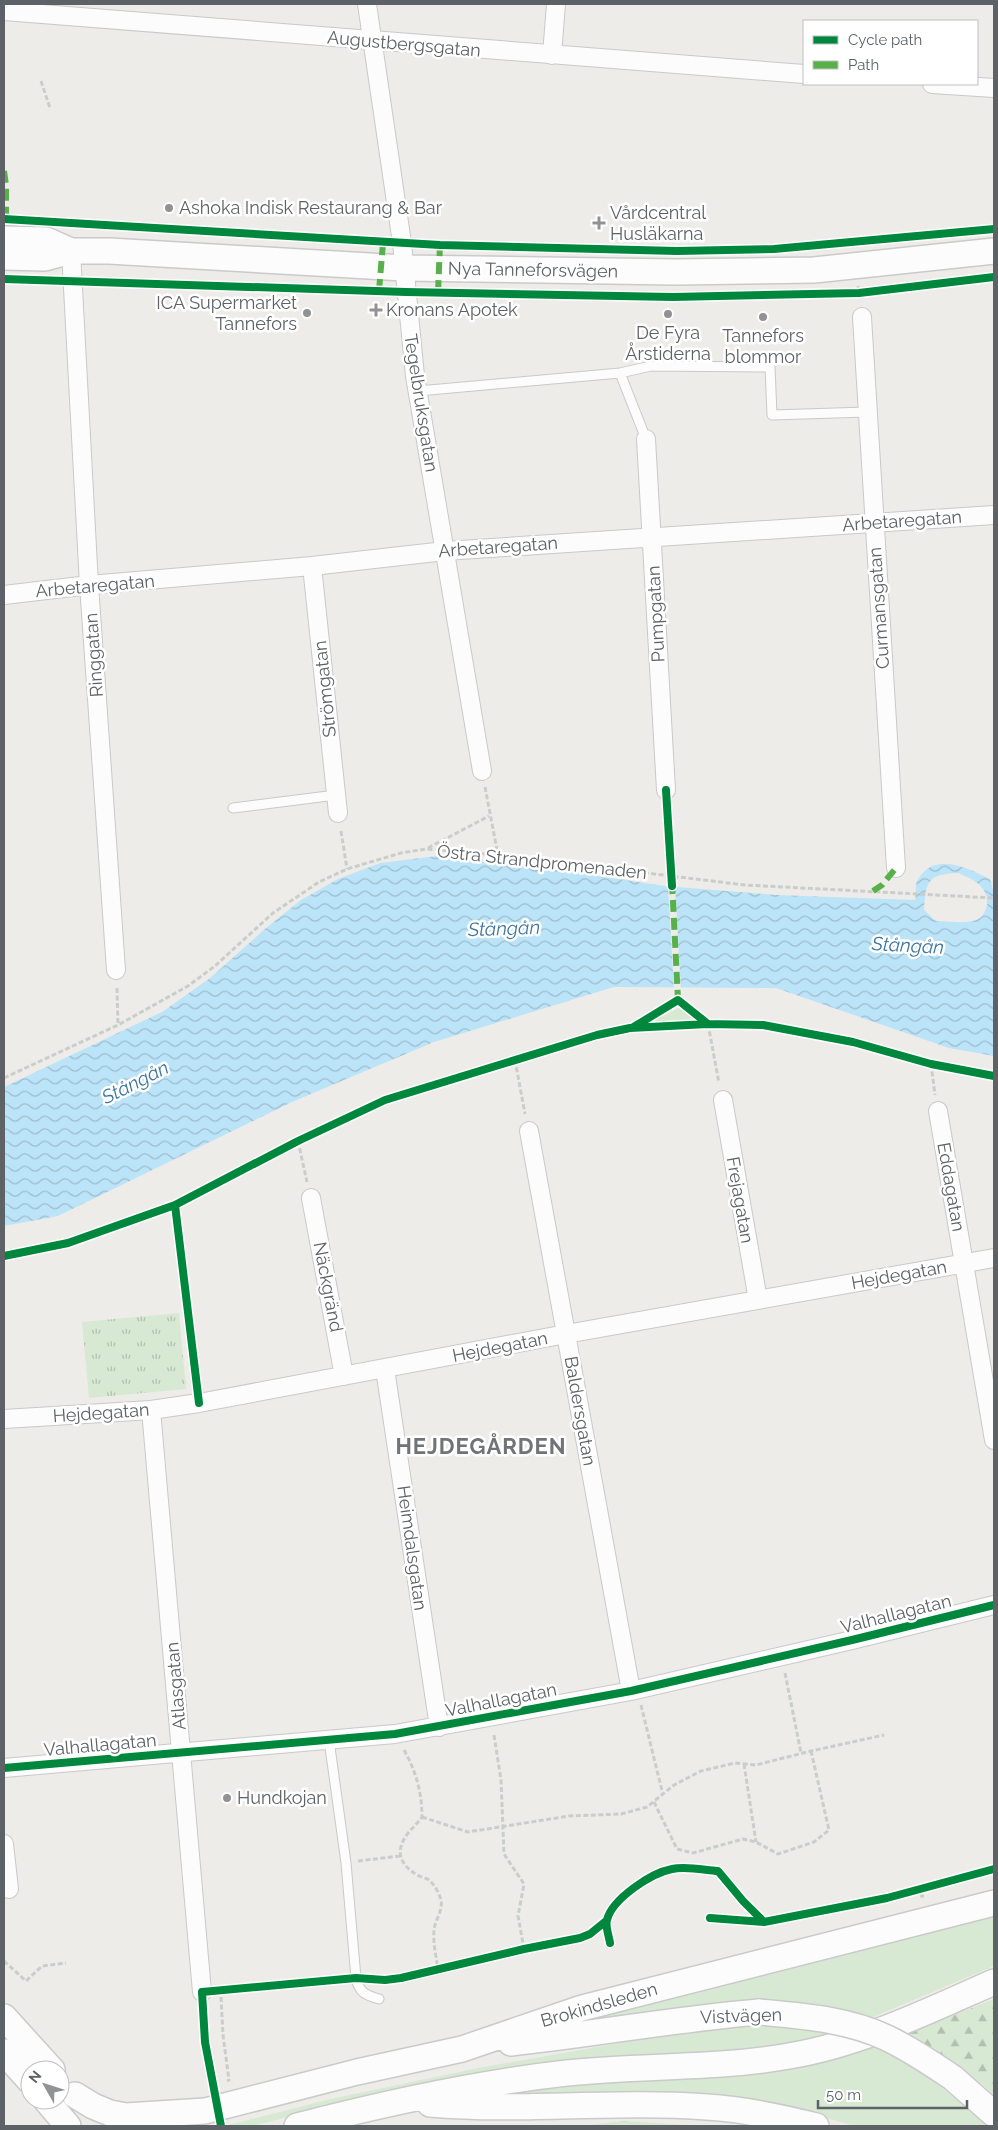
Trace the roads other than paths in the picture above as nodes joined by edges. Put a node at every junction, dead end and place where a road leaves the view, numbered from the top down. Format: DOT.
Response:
graph roads {
  1 [pos="367,4"];
  2 [pos="556,4"];
  3 [pos="4,11"];
  4 [pos="372,41"];
  5 [pos="552,55"];
  6 [pos="803,74"];
  7 [pos="948,85"];
  8 [pos="994,88"];
  9 [pos="4,239"];
  10 [pos="71,251"];
  11 [pos="994,251"];
  12 [pos="4,257"];
  13 [pos="404,268"];
  14 [pos="862,317"];
  15 [pos="620,373"];
  16 [pos="418,391"];
  17 [pos="867,412"];
  18 [pos="646,439"];
  19 [pos="994,515"];
  20 [pos="874,523"];
  21 [pos="651,537"];
  22 [pos="445,551"];
  23 [pos="312,566"];
  24 [pos="89,585"];
  25 [pos="4,595"];
  26 [pos="482,771"];
  27 [pos="666,790"];
  28 [pos="336,795"];
  29 [pos="232,808"];
  30 [pos="338,813"];
  31 [pos="896,868"];
  32 [pos="116,970"];
  33 [pos="723,1100"];
  34 [pos="938,1111"];
  35 [pos="529,1131"];
  36 [pos="311,1198"];
  37 [pos="994,1258"];
  38 [pos="964,1263"];
  39 [pos="758,1300"];
  40 [pos="566,1334"];
  41 [pos="386,1368"];
  42 [pos="344,1376"];
  43 [pos="152,1410"];
  44 [pos="4,1419"];
  45 [pos="994,1440"];
  46 [pos="994,1605"];
  47 [pos="635,1690"];
  48 [pos="439,1727"];
  49 [pos="328,1740"];
  50 [pos="182,1753"];
  51 [pos="4,1768"];
  52 [pos="4,1844"];
  53 [pos="6,1891"];
  54 [pos="994,1903"];
  55 [pos="994,1982"];
  56 [pos="202,1992"];
  57 [pos="379,1999"];
  58 [pos="4,2017"];
  59 [pos="462,2049"];
  60 [pos="4,2052"];
  61 [pos="43,2060"];
  62 [pos="20,2070"];
  63 [pos="70,2089"];
  64 [pos="70,2089"];
  65 [pos="404,2101"];
  66 [pos="54,2110"];
  67 [pos="205,2111"];
  68 [pos="994,2114"];
  69 [pos="65,2124"];
  70 [pos="100,2126"];
  71 [pos="177,2126"];
  72 [pos="297,2126"];
  73 [pos="816,2126"];
  1 -- 4 [label="street, Tegelbruksgatan"];
  2 -- 5 [label="street"];
  3 -- 4 [label="street, Augustbergsgatan"];
  4 -- 5 [label="street, Augustbergsgatan"];
  4 -- 13 [label="street, Tegelbruksgatan"];
  5 -- 6 [label="street, Augustbergsgatan"];
  7 -- 8 [label="street"];
  9 -- 10 [label="main road, Nya Tanneforsvägen"];
  10 -- 12 [label="main road, Nya Tanneforsvägen"];
  10 -- 13 [label="main road, Nya Tanneforsvägen"];
  10 -- 24 [label="street, Ringgatan"];
  11 -- 13 [label="main road, Nya Tanneforsvägen"];
  13 -- 16 [label="street, Tegelbruksgatan"];
  14 -- 17 [label="street, Curmansgatan"];
  15 -- 16 [label="lane"];
  15 -- 17 [label="lane"];
  15 -- 18 [label="lane"];
  16 -- 22 [label="street, Tegelbruksgatan"];
  17 -- 20 [label="street, Curmansgatan"];
  18 -- 21 [label="street, Pumpgatan"];
  19 -- 20 [label="street, Arbetaregatan"];
  20 -- 21 [label="street, Arbetaregatan"];
  20 -- 31 [label="street, Curmansgatan"];
  21 -- 22 [label="street, Arbetaregatan"];
  21 -- 27 [label="street, Pumpgatan"];
  22 -- 23 [label="street, Arbetaregatan"];
  22 -- 26 [label="street, Tegelbruksgatan"];
  23 -- 24 [label="street, Arbetaregatan"];
  23 -- 28 [label="street, Strömgatan"];
  24 -- 25 [label="street, Arbetaregatan"];
  24 -- 32 [label="street, Ringgatan"];
  28 -- 29 [label="lane"];
  28 -- 30 [label="street, Strömgatan"];
  33 -- 39 [label="street, Frejagatan"];
  34 -- 38 [label="street, Eddagatan"];
  35 -- 40 [label="street, Baldersgatan"];
  36 -- 42 [label="street, Näckgränd"];
  37 -- 38 [label="street, Hejdegatan"];
  38 -- 39 [label="street, Hejdegatan"];
  38 -- 45 [label="street, Eddagatan"];
  39 -- 40 [label="street, Hejdegatan"];
  40 -- 41 [label="street, Hejdegatan"];
  40 -- 47 [label="street, Baldersgatan"];
  41 -- 42 [label="street, Hejdegatan"];
  41 -- 48 [label="street, Heimdalsgatan"];
  42 -- 43 [label="street, Hejdegatan"];
  43 -- 44 [label="street, Hejdegatan"];
  43 -- 50 [label="street, Atlasgatan"];
  46 -- 47 [label="street, Valhallagatan"];
  47 -- 48 [label="street, Valhallagatan"];
  48 -- 49 [label="street, Valhallagatan"];
  49 -- 50 [label="street, Valhallagatan"];
  49 -- 57 [label="lane"];
  50 -- 51 [label="street, Valhallagatan"];
  50 -- 56 [label="street, Atlasgatan"];
  52 -- 53 [label="street"];
  54 -- 59 [label="main road, Brokindsleden"];
  55 -- 65 [label="main road"];
  58 -- 61 [label="main road"];
  59 -- 67 [label="main road, Brokindsleden"];
  59 -- 68 [label="main road, Vistvägen, bridge"];
  60 -- 62 [label="main road"];
  63 -- 67 [label="main road, Brokindsleden"];
  64 -- 70 [label="main road"];
  65 -- 72 [label="main road"];
  65 -- 73 [label="main road"];
  66 -- 69 [label="main road"];
  67 -- 71 [label="main road, Brokindsleden"];
}
